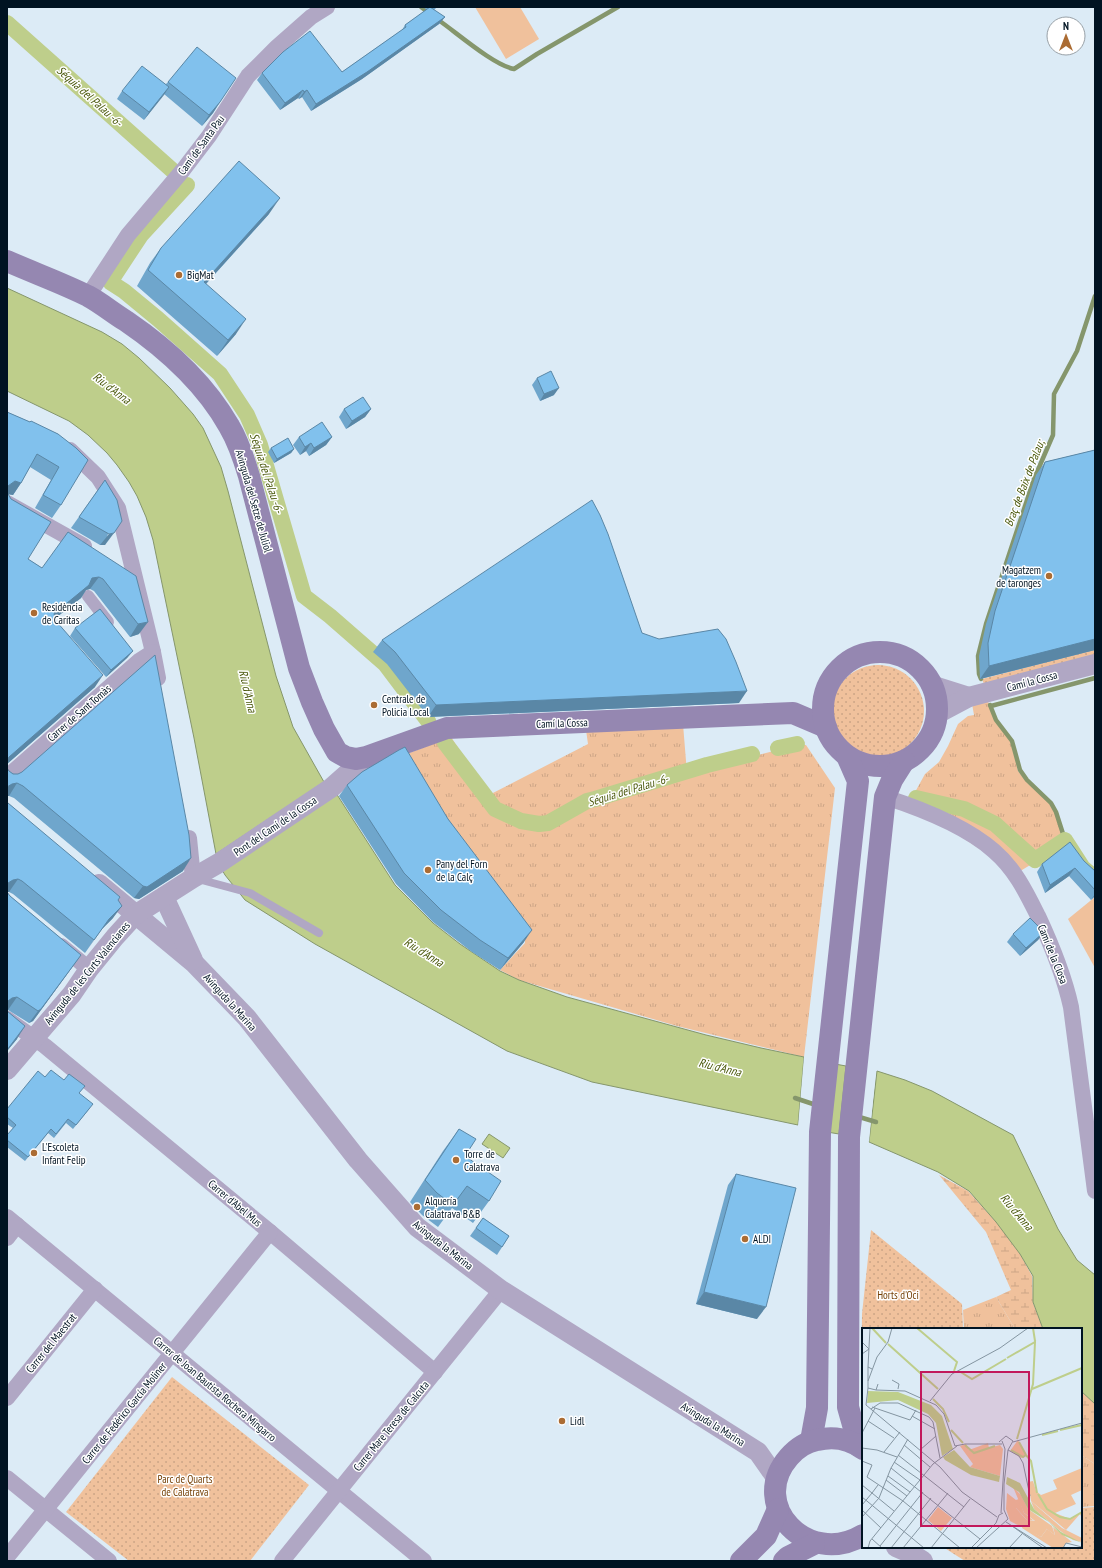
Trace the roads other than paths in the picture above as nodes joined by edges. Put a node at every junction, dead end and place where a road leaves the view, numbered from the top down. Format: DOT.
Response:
graph roads {
  1 [pos="327,7"];
  2 [pos="7,261"];
  3 [pos="88,296"];
  4 [pos="59,442"];
  5 [pos="7,503"];
  6 [pos="95,553"];
  7 [pos="115,564"];
  8 [pos="135,576"];
  9 [pos="88,596"];
  10 [pos="116,631"];
  11 [pos="154,652"];
  12 [pos="1095,664"];
  13 [pos="932,685"];
  14 [pos="161,691"];
  15 [pos="824,696"];
  16 [pos="969,698"];
  17 [pos="793,713"];
  18 [pos="937,714"];
  19 [pos="826,727"];
  20 [pos="337,752"];
  21 [pos="847,756"];
  22 [pos="366,757"];
  23 [pos="904,761"];
  24 [pos="7,777"];
  25 [pos="333,786"];
  26 [pos="885,797"];
  27 [pos="186,822"];
  28 [pos="219,864"];
  29 [pos="85,873"];
  30 [pos="193,878"];
  31 [pos="164,897"];
  32 [pos="135,915"];
  33 [pos="319,933"];
  34 [pos="49,935"];
  35 [pos="194,963"];
  36 [pos="89,969"];
  37 [pos="7,1019"];
  38 [pos="34,1037"];
  39 [pos="7,1070"];
  40 [pos="1095,1191"];
  41 [pos="12,1221"];
  42 [pos="270,1232"];
  43 [pos="7,1238"];
  44 [pos="95,1289"];
  45 [pos="501,1290"];
  46 [pos="172,1353"];
  47 [pos="435,1372"];
  48 [pos="7,1398"];
  49 [pos="811,1441"];
  50 [pos="861,1448"];
  51 [pos="758,1452"];
  52 [pos="792,1454"];
  53 [pos="7,1478"];
  54 [pos="777,1478"];
  55 [pos="339,1491"];
  56 [pos="46,1509"];
  57 [pos="778,1509"];
  58 [pos="862,1536"];
  59 [pos="814,1544"];
  60 [pos="7,1557"];
  61 [pos="109,1561"];
  62 [pos="282,1561"];
  63 [pos="424,1561"];
  64 [pos="740,1561"];
  65 [pos="784,1561"];
  1 -- 3 [label="street, Camí de Santa Pau"];
  2 -- 3 [label="main road, Avinguda del Setze de Juliol"];
  3 -- 20 [label="main road, Avinguda del Setze de Juliol"];
  4 -- 8 [label="street"];
  5 -- 6 [label="street"];
  7 -- 8 [label="street"];
  8 -- 11 [label="street"];
  9 -- 10 [label="street"];
  11 -- 14 [label="street"];
  11 -- 24 [label="street, Carrer de Sant Tomàs"];
  12 -- 16 [label="street, Camí la Cossa"];
  13 -- 15 [label="main road"];
  13 -- 16 [label="street"];
  13 -- 18 [label="main road"];
  15 -- 17 [label="main road, Camí la Cossa"];
  15 -- 19 [label="main road"];
  16 -- 18 [label="street, Camí la Cossa"];
  17 -- 19 [label="main road, Camí la Cossa"];
  17 -- 22 [label="main road, Camí la Cossa"];
  18 -- 23 [label="main road"];
  19 -- 21 [label="main road"];
  20 -- 22 [label="main road, Camí la Cossa"];
  20 -- 25 [label="street"];
  21 -- 23 [label="main road"];
  21 -- 49 [label="main road"];
  22 -- 25 [label="street"];
  23 -- 26 [label="main road"];
  25 -- 28 [label="street, Pont del Camí de la Cossa"];
  26 -- 40 [label="street, Camí de la Closa"];
  26 -- 50 [label="main road"];
  27 -- 30 [label="street"];
  28 -- 30 [label="street, Avinguda de les Corts Valencianes"];
  29 -- 32 [label="street"];
  30 -- 31 [label="street, Avinguda de les Corts Valencianes"];
  30 -- 33 [label="lane"];
  31 -- 32 [label="street, Avinguda de les Corts Valencianes"];
  31 -- 35 [label="street"];
  32 -- 35 [label="street"];
  32 -- 36 [label="street, Avinguda de les Corts Valencianes"];
  34 -- 36 [label="street"];
  35 -- 45 [label="street, Avinguda la Marina"];
  36 -- 38 [label="street, Avinguda de les Corts Valencianes"];
  37 -- 38 [label="street, Carrer d'Abel Mus"];
  38 -- 39 [label="street, Avinguda de les Corts Valencianes"];
  38 -- 42 [label="street, Carrer d'Abel Mus"];
  41 -- 43 [label="street"];
  41 -- 44 [label="street, Carrer de Joan Bautista Rochera Mingarro"];
  42 -- 46 [label="street, Carrer de Fedérico García Moliner"];
  42 -- 47 [label="street, Carrer d'Abel Mus"];
  44 -- 46 [label="street, Carrer de Joan Bautista Rochera Mingarro"];
  44 -- 48 [label="street, Carrer del Maestrat"];
  45 -- 47 [label="street, Carrer Mare Teresa de Calcuta"];
  45 -- 51 [label="street, Avinguda la Marina"];
  46 -- 55 [label="street, Carrer de Joan Bautista Rochera Mingarro"];
  46 -- 56 [label="street, Carrer de Fedérico García Moliner"];
  47 -- 55 [label="street, Carrer Mare Teresa de Calcuta"];
  49 -- 50 [label="main road"];
  49 -- 52 [label="main road"];
  51 -- 52 [label="street, Avinguda la Marina"];
  51 -- 54 [label="street, Avinguda la Marina"];
  52 -- 54 [label="main road"];
  53 -- 56 [label="street"];
  54 -- 57 [label="main road"];
  55 -- 62 [label="street, Carrer Mare Teresa de Calcuta"];
  55 -- 63 [label="street, Carrer de Joan Bautista Rochera Mingarro"];
  56 -- 60 [label="street, Carrer de Fedérico García Moliner"];
  56 -- 61 [label="street"];
  57 -- 59 [label="main road"];
  57 -- 64 [label="main road"];
  58 -- 59 [label="main road"];
  59 -- 65 [label="main road"];
}
